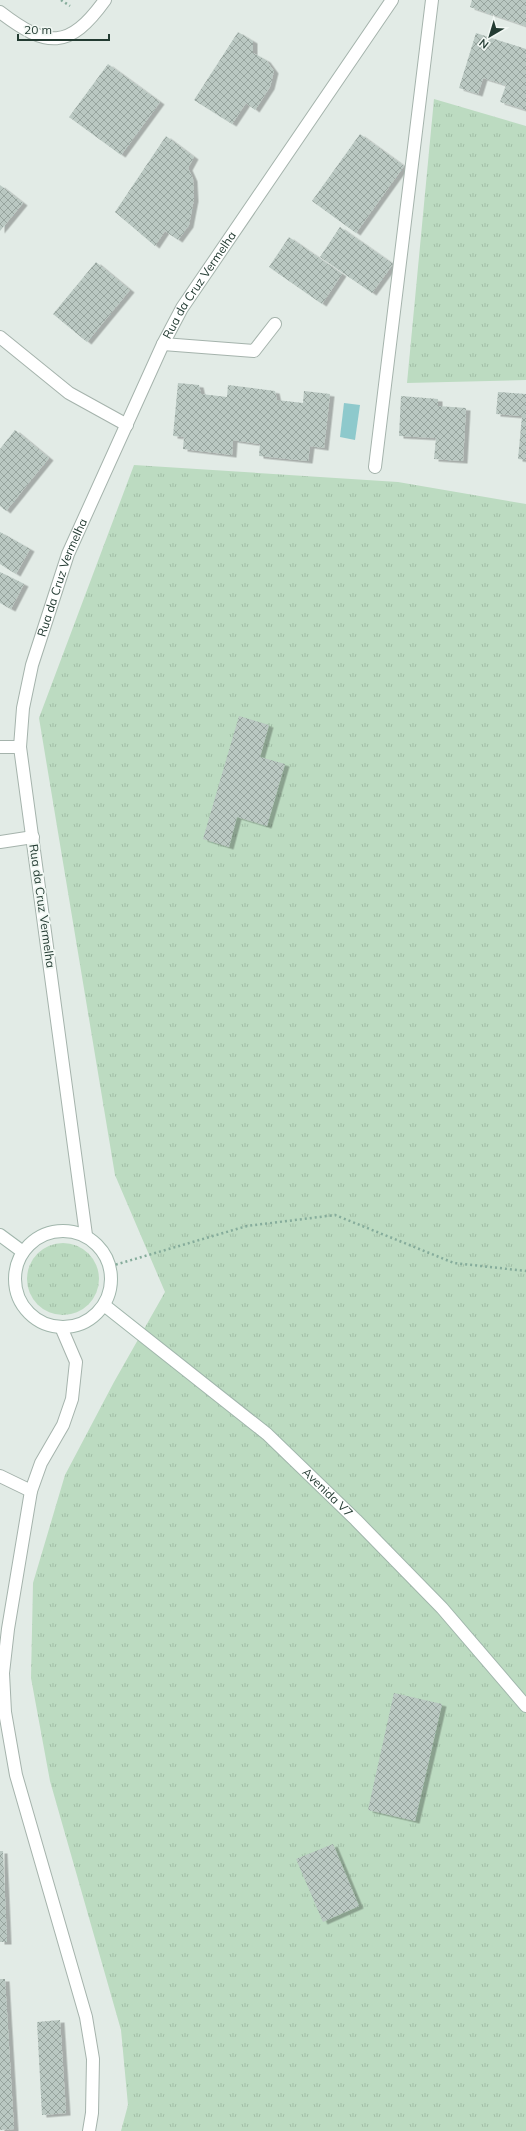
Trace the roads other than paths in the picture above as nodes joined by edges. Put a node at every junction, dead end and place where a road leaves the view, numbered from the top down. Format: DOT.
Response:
graph roads {
  1 [pos="105,0"];
  2 [pos="392,0"];
  3 [pos="432,0"];
  4 [pos="0,12"];
  5 [pos="275,324"];
  6 [pos="0,337"];
  7 [pos="163,344"];
  8 [pos="127,425"];
  9 [pos="375,467"];
  10 [pos="0,747"];
  11 [pos="20,747"];
  12 [pos="33,837"];
  13 [pos="0,842"];
  14 [pos="86,1235"];
  15 [pos="0,1236"];
  16 [pos="23,1252"];
  17 [pos="104,1305"];
  18 [pos="61,1327"];
  19 [pos="0,1476"];
  20 [pos="31,1491"];
  21 [pos="526,1706"];
  22 [pos="89,2131"];
  1 -- 4 [label="street"];
  2 -- 7 [label="street, Rua da Cruz Vermelha"];
  3 -- 9 [label="street"];
  5 -- 7 [label="street"];
  6 -- 8 [label="street"];
  7 -- 8 [label="street, Rua da Cruz Vermelha"];
  8 -- 11 [label="street, Rua da Cruz Vermelha"];
  10 -- 11 [label="street"];
  11 -- 12 [label="street, Rua da Cruz Vermelha"];
  12 -- 13 [label="street"];
  12 -- 14 [label="street, Rua da Cruz Vermelha"];
  14 -- 16 [label="street"];
  14 -- 17 [label="street"];
  15 -- 16 [label="street"];
  16 -- 18 [label="street"];
  17 -- 18 [label="street"];
  17 -- 21 [label="street, Avenida V7"];
  18 -- 20 [label="street"];
  19 -- 20 [label="street"];
  20 -- 22 [label="street"];
}
